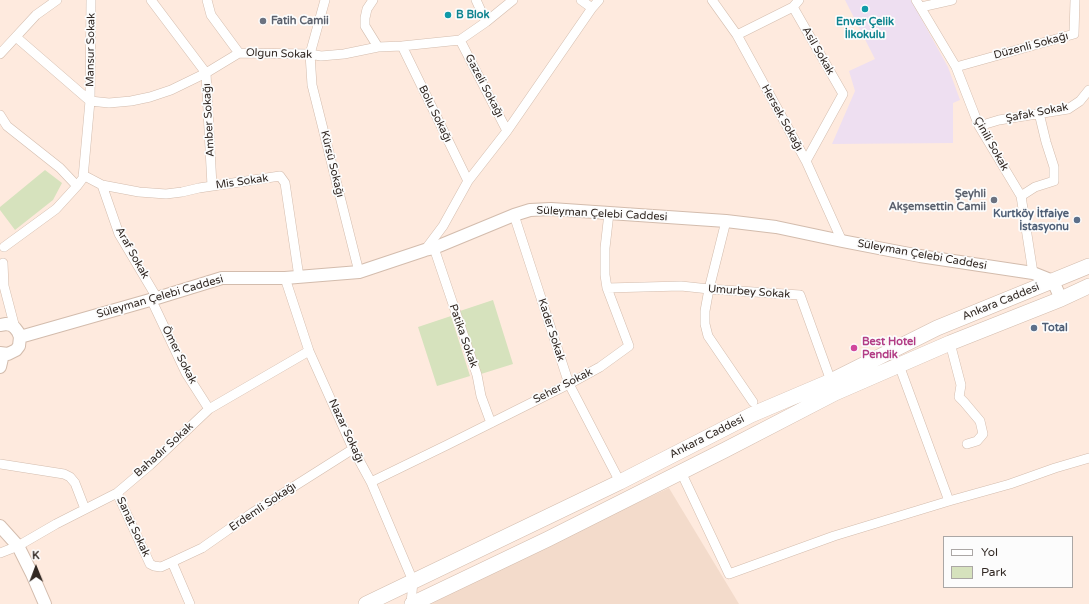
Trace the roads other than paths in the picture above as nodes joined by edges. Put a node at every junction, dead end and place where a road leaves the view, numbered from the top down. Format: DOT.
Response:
graph roads {
  1 [pos="57,0"];
  2 [pos="91,0"];
  3 [pos="151,0"];
  4 [pos="207,0"];
  5 [pos="325,0"];
  6 [pos="373,0"];
  7 [pos="476,0"];
  8 [pos="513,0"];
  9 [pos="581,0"];
  10 [pos="599,0"];
  11 [pos="712,0"];
  12 [pos="952,0"];
  13 [pos="1074,0"];
  14 [pos="918,3"];
  15 [pos="796,4"];
  16 [pos="592,8"];
  17 [pos="486,22"];
  18 [pos="737,35"];
  19 [pos="16,37"];
  20 [pos="460,40"];
  21 [pos="402,46"];
  22 [pos="378,47"];
  23 [pos="239,53"];
  24 [pos="0,54"];
  25 [pos="310,54"];
  26 [pos="956,67"];
  27 [pos="206,73"];
  28 [pos="1089,90"];
  29 [pos="90,101"];
  30 [pos="1039,113"];
  31 [pos="0,115"];
  32 [pos="979,126"];
  33 [pos="507,131"];
  34 [pos="806,161"];
  35 [pos="83,175"];
  36 [pos="468,181"];
  37 [pos="102,185"];
  38 [pos="77,186"];
  39 [pos="212,186"];
  40 [pos="1022,196"];
  41 [pos="609,213"];
  42 [pos="514,215"];
  43 [pos="726,221"];
  44 [pos="842,241"];
  45 [pos="2,245"];
  46 [pos="430,249"];
  47 [pos="2,264"];
  48 [pos="1089,266"];
  49 [pos="360,272"];
  50 [pos="1033,273"];
  51 [pos="299,277"];
  52 [pos="285,278"];
  53 [pos="1053,281"];
  54 [pos="1089,286"];
  55 [pos="607,288"];
  56 [pos="709,290"];
  57 [pos="154,298"];
  58 [pos="1061,299"];
  59 [pos="0,325"];
  60 [pos="18,332"];
  61 [pos="950,343"];
  62 [pos="309,351"];
  63 [pos="2,354"];
  64 [pos="899,365"];
  65 [pos="0,367"];
  66 [pos="831,381"];
  67 [pos="569,384"];
  68 [pos="753,402"];
  69 [pos="209,409"];
  70 [pos="492,423"];
  71 [pos="967,444"];
  72 [pos="353,449"];
  73 [pos="1089,458"];
  74 [pos="0,464"];
  75 [pos="680,472"];
  76 [pos="371,482"];
  77 [pos="620,482"];
  78 [pos="117,492"];
  79 [pos="949,501"];
  80 [pos="86,509"];
  81 [pos="0,526"];
  82 [pos="18,546"];
  83 [pos="0,553"];
  84 [pos="172,562"];
  85 [pos="413,582"];
  86 [pos="45,604"];
  87 [pos="190,604"];
  88 [pos="366,604"];
  89 [pos="411,604"];
  1 -- 19 [label="street"];
  2 -- 29 [label="street, Mansur Sokak"];
  3 -- 27 [label="street, Amber Sokağı"];
  4 -- 23 [label="street"];
  5 -- 25 [label="street, Kürsü Sokağı"];
  6 -- 22 [label="street"];
  7 -- 17 [label="street"];
  8 -- 17 [label="street, Olgun Sokak"];
  9 -- 16 [label="street"];
  10 -- 16 [label="street"];
  11 -- 18 [label="street, Hersek Sokağı"];
  12 -- 14 [label="street"];
  13 -- 26 [label="street, Düzenli Sokağı"];
  14 -- 26 [label="street, Çinili Sokak"];
  15 -- 18 [label="street"];
  15 -- 34 [label="street, Asil Sokak"];
  16 -- 33 [label="street"];
  17 -- 20 [label="street, Olgun Sokak"];
  18 -- 34 [label="street, Hersek Sokağı"];
  19 -- 24 [label="street"];
  19 -- 29 [label="street"];
  20 -- 21 [label="street, Olgun Sokak"];
  20 -- 33 [label="street, Gazeli Sokağı"];
  21 -- 22 [label="street, Olgun Sokak"];
  21 -- 36 [label="street, Bolu Sokağı"];
  22 -- 25 [label="street, Olgun Sokak"];
  23 -- 25 [label="street, Olgun Sokak"];
  23 -- 27 [label="street, Olgun Sokak"];
  25 -- 49 [label="street, Kürsü Sokağı"];
  26 -- 32 [label="street, Çinili Sokak"];
  27 -- 29 [label="street, Olgun Sokak"];
  27 -- 39 [label="street, Amber Sokağı"];
  28 -- 30 [label="street, Şafak Sokak"];
  29 -- 35 [label="street, Mansur Sokak"];
  30 -- 32 [label="street, Şafak Sokak"];
  30 -- 40 [label="street"];
  31 -- 38 [label="street"];
  32 -- 40 [label="street, Çinili Sokak"];
  33 -- 36 [label="street"];
  34 -- 44 [label="street, Hersek Sokağı"];
  35 -- 37 [label="street, Mis Sokak"];
  35 -- 38 [label="street"];
  36 -- 46 [label="street"];
  37 -- 39 [label="street, Mis Sokak"];
  37 -- 57 [label="street, Araf Sokak"];
  38 -- 45 [label="street"];
  39 -- 51 [label="street, Mis Sokak"];
  40 -- 50 [label="street, Çinili Sokak"];
  41 -- 42 [label="street, Süleyman Çelebi Caddesi"];
  41 -- 43 [label="street, Süleyman Çelebi Caddesi"];
  41 -- 55 [label="street, Seher Sokak"];
  42 -- 46 [label="street, Süleyman Çelebi Caddesi"];
  42 -- 67 [label="street, Kader Sokak"];
  43 -- 44 [label="street, Süleyman Çelebi Caddesi"];
  43 -- 56 [label="street"];
  44 -- 50 [label="street, Süleyman Çelebi Caddesi"];
  45 -- 47 [label="street"];
  46 -- 49 [label="street, Süleyman Çelebi Caddesi"];
  46 -- 70 [label="street, Patika Sokak"];
  47 -- 60 [label="street"];
  48 -- 53 [label="main road, Ankara Caddesi"];
  49 -- 51 [label="street, Süleyman Çelebi Caddesi"];
  50 -- 53 [label="street, Süleyman Çelebi Caddesi"];
  51 -- 52 [label="street, Süleyman Çelebi Caddesi"];
  52 -- 57 [label="street, Süleyman Çelebi Caddesi"];
  52 -- 62 [label="street, Nazar Sokağı"];
  53 -- 58 [label="street, Ankara Caddesi"];
  53 -- 66 [label="main road, Ankara Caddesi"];
  54 -- 58 [label="main road, Ankara Caddesi"];
  55 -- 56 [label="street, Umurbey Sokak"];
  55 -- 67 [label="street, Seher Sokak"];
  56 -- 66 [label="street, Umurbey Sokak"];
  56 -- 68 [label="street"];
  57 -- 60 [label="street, Süleyman Çelebi Caddesi"];
  57 -- 69 [label="street, Ömer Sokak"];
  58 -- 61 [label="main road, Ankara Caddesi"];
  59 -- 60 [label="street"];
  60 -- 63 [label="street"];
  61 -- 64 [label="main road, Ankara Caddesi"];
  61 -- 71 [label="street"];
  62 -- 69 [label="street, Bahadır Sokak"];
  62 -- 72 [label="street, Nazar Sokağı"];
  63 -- 65 [label="street"];
  64 -- 75 [label="main road, Ankara Caddesi"];
  64 -- 79 [label="street"];
  66 -- 77 [label="main road, Ankara Caddesi"];
  67 -- 70 [label="street, Seher Sokak"];
  67 -- 77 [label="street, Kader Sokak"];
  69 -- 78 [label="street, Bahadır Sokak"];
  70 -- 76 [label="street, Seher Sokak"];
  72 -- 76 [label="street, Nazar Sokağı"];
  72 -- 84 [label="street, Erdemli Sokağı"];
  73 -- 79 [label="street"];
  74 -- 80 [label="street"];
  75 -- 79 [label="street"];
  75 -- 89 [label="main road, Ankara Caddesi"];
  76 -- 85 [label="street, Nazar Sokağı"];
  77 -- 85 [label="main road, Ankara Caddesi"];
  78 -- 80 [label="street, Bahadır Sokak"];
  78 -- 84 [label="street, Sanat Sokak"];
  80 -- 82 [label="street, Bahadır Sokak"];
  81 -- 82 [label="street"];
  82 -- 83 [label="street, Bahadır Sokak"];
  82 -- 86 [label="street"];
  84 -- 87 [label="street"];
  85 -- 88 [label="main road, Ankara Caddesi"];
  85 -- 89 [label="street"];
}
